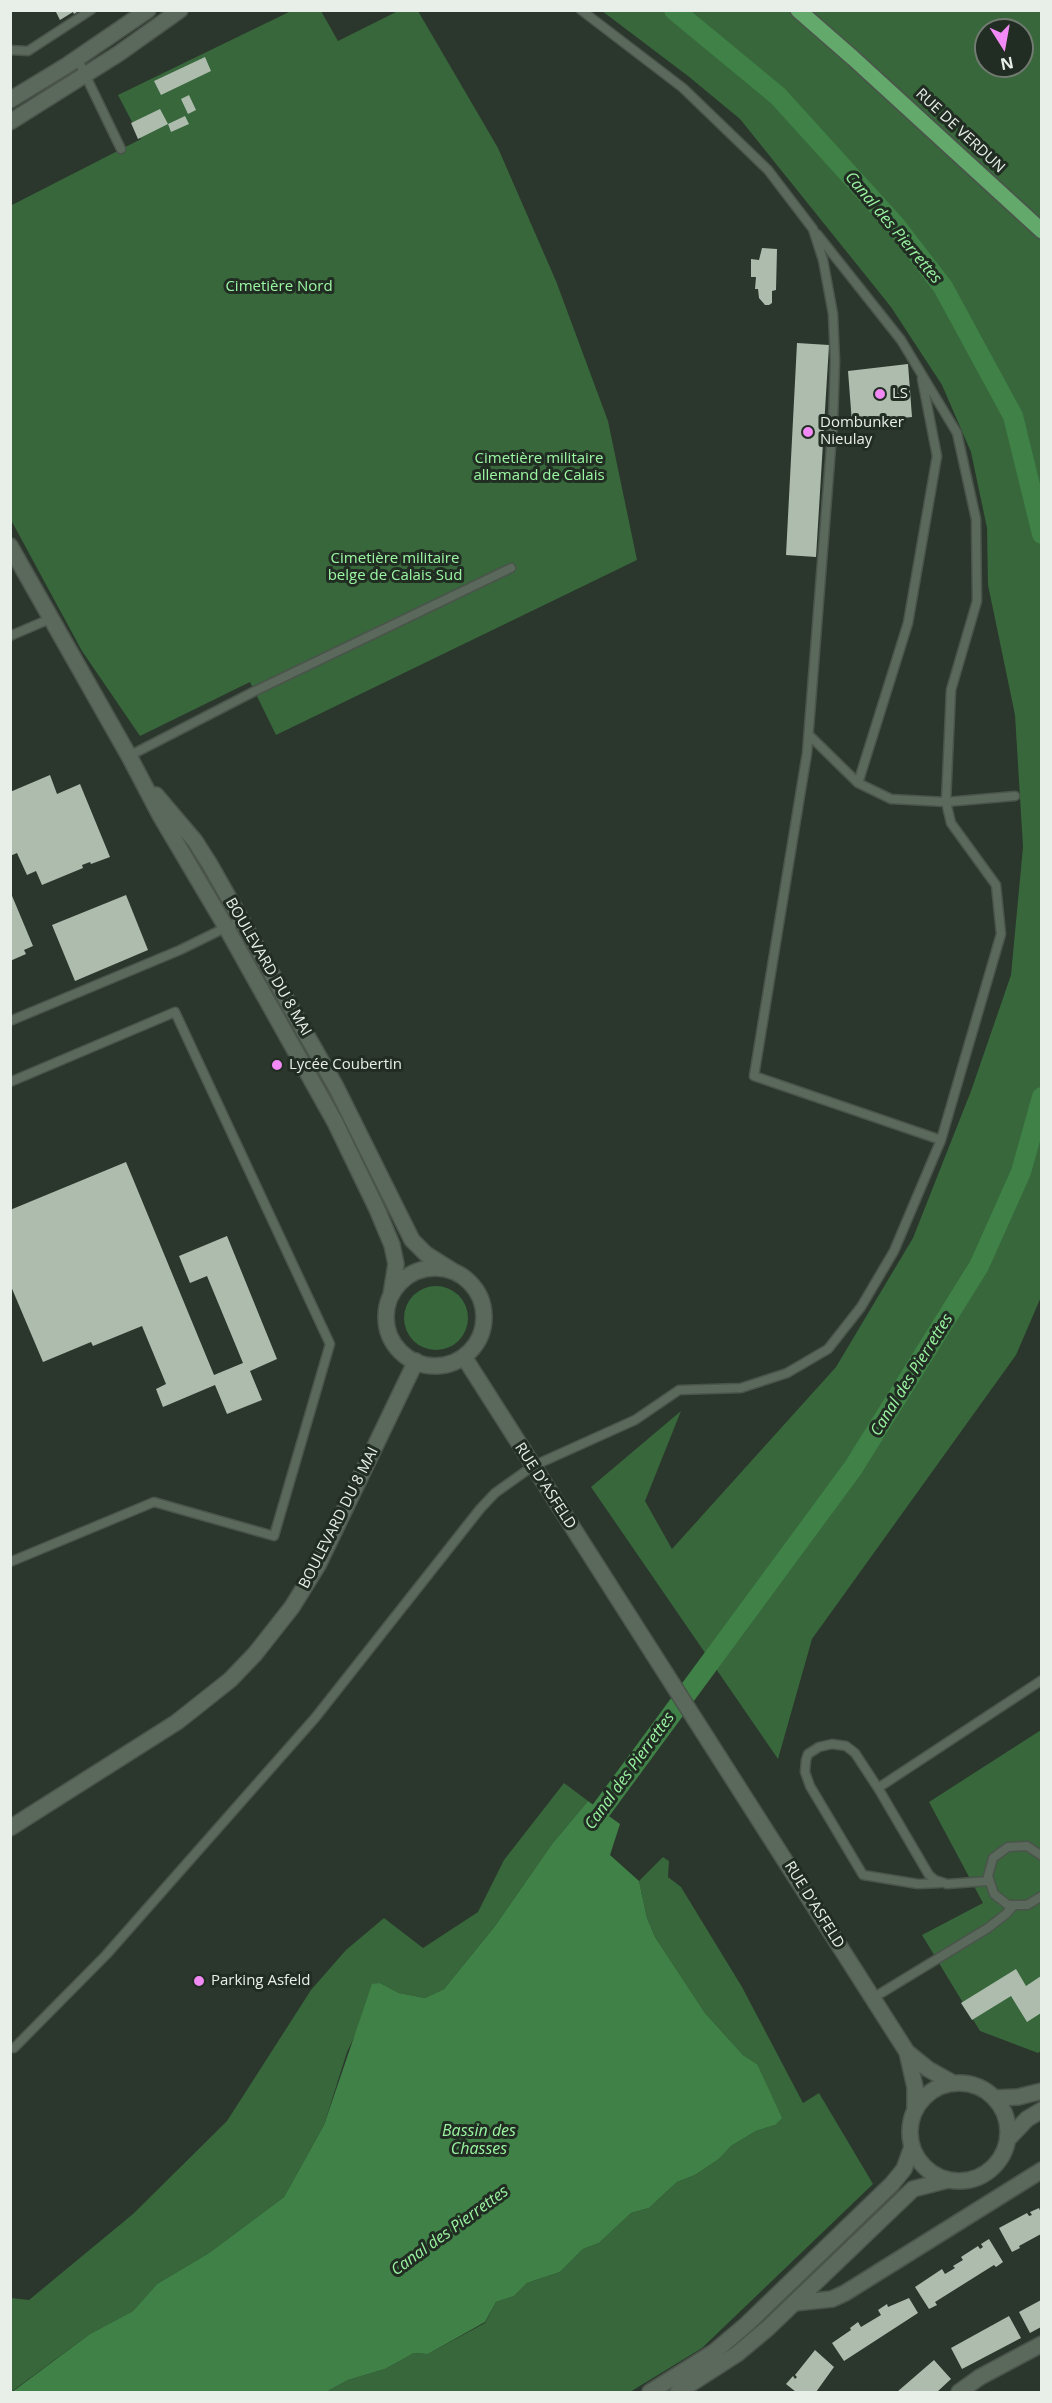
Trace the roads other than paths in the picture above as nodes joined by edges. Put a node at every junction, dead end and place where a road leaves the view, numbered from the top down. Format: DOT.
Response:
graph roads {
  1 [pos="91,10"];
  2 [pos="148,10"];
  3 [pos="180,10"];
  4 [pos="581,10"];
  5 [pos="798,10"];
  6 [pos="810,10"];
  7 [pos="10,43"];
  8 [pos="11,50"];
  9 [pos="77,58"];
  10 [pos="854,58"];
  11 [pos="86,74"];
  12 [pos="10,100"];
  13 [pos="10,122"];
  14 [pos="121,149"];
  15 [pos="813,229"];
  16 [pos="1041,231"];
  17 [pos="921,373"];
  18 [pos="10,546"];
  19 [pos="511,568"];
  20 [pos="51,618"];
  21 [pos="10,636"];
  22 [pos="809,735"];
  23 [pos="129,756"];
  24 [pos="858,783"];
  25 [pos="1015,796"];
  26 [pos="946,802"];
  27 [pos="242,920"];
  28 [pos="226,927"];
  29 [pos="10,1021"];
  30 [pos="10,1082"];
  31 [pos="941,1140"];
  32 [pos="453,1271"];
  33 [pos="391,1295"];
  34 [pos="464,1357"];
  35 [pos="416,1361"];
  36 [pos="532,1466"];
  37 [pos="10,1562"];
  38 [pos="1041,1680"];
  39 [pos="878,1788"];
  40 [pos="10,1828"];
  41 [pos="1041,1856"];
  42 [pos="988,1881"];
  43 [pos="940,1883"];
  44 [pos="1041,1896"];
  45 [pos="1013,1906"];
  46 [pos="873,1998"];
  47 [pos="14,2048"];
  48 [pos="907,2052"];
  49 [pos="953,2083"];
  50 [pos="1041,2091"];
  51 [pos="995,2098"];
  52 [pos="1041,2110"];
  53 [pos="915,2111"];
  54 [pos="1008,2139"];
  55 [pos="912,2147"];
  56 [pos="1041,2170"];
  57 [pos="948,2180"];
  58 [pos="794,2303"];
  59 [pos="1041,2344"];
  60 [pos="679,2388"];
  61 [pos="650,2392"];
  62 [pos="959,2392"];
  1 -- 8 [label="lane"];
  2 -- 9 [label="street"];
  3 -- 11 [label="street"];
  4 -- 15 [label="lane"];
  5 -- 10 [label="main road, RUE DE VERDUN"];
  6 -- 10 [label="main road, RUE DE VERDUN"];
  7 -- 8 [label="lane"];
  9 -- 11 [label="lane"];
  9 -- 12 [label="street"];
  10 -- 16 [label="main road, RUE DE VERDUN"];
  11 -- 13 [label="street"];
  11 -- 14 [label="lane"];
  15 -- 17 [label="lane"];
  15 -- 22 [label="lane"];
  17 -- 24 [label="lane"];
  17 -- 26 [label="lane"];
  18 -- 20 [label="street, BOULEVARD DU 8 MAI"];
  19 -- 23 [label="lane"];
  20 -- 21 [label="lane"];
  20 -- 23 [label="street, BOULEVARD DU 8 MAI"];
  22 -- 24 [label="lane"];
  22 -- 31 [label="lane"];
  23 -- 27 [label="street, BOULEVARD DU 8 MAI"];
  23 -- 28 [label="street, BOULEVARD DU 8 MAI"];
  24 -- 26 [label="lane"];
  25 -- 26 [label="lane"];
  26 -- 31 [label="lane"];
  27 -- 28 [label="lane"];
  27 -- 32 [label="street, BOULEVARD DU 8 MAI"];
  28 -- 29 [label="lane"];
  28 -- 33 [label="street, BOULEVARD DU 8 MAI"];
  30 -- 37 [label="lane"];
  31 -- 36 [label="lane"];
  32 -- 33 [label="street"];
  32 -- 34 [label="street"];
  33 -- 35 [label="street"];
  34 -- 35 [label="street"];
  34 -- 36 [label="street, RUE D'ASFELD"];
  35 -- 40 [label="street, BOULEVARD DU 8 MAI"];
  36 -- 46 [label="street, RUE D'ASFELD"];
  36 -- 47 [label="lane"];
  38 -- 39 [label="lane"];
  39 -- 43 [label="lane"];
  39 -- 43 [label="lane"];
  41 -- 42 [label="lane"];
  42 -- 43 [label="lane"];
  42 -- 45 [label="lane"];
  44 -- 45 [label="lane"];
  45 -- 46 [label="lane"];
  46 -- 48 [label="street, RUE D'ASFELD"];
  48 -- 49 [label="street, RUE D'ASFELD"];
  48 -- 53 [label="street, RUE D'ASFELD"];
  49 -- 51 [label="street"];
  49 -- 53 [label="street"];
  50 -- 51 [label="street"];
  51 -- 54 [label="street"];
  52 -- 54 [label="street"];
  53 -- 55 [label="street"];
  54 -- 57 [label="street"];
  55 -- 57 [label="street"];
  55 -- 60 [label="street"];
  56 -- 58 [label="street"];
  57 -- 58 [label="street"];
  58 -- 60 [label="street"];
  59 -- 62 [label="street"];
  60 -- 61 [label="street"];
}
